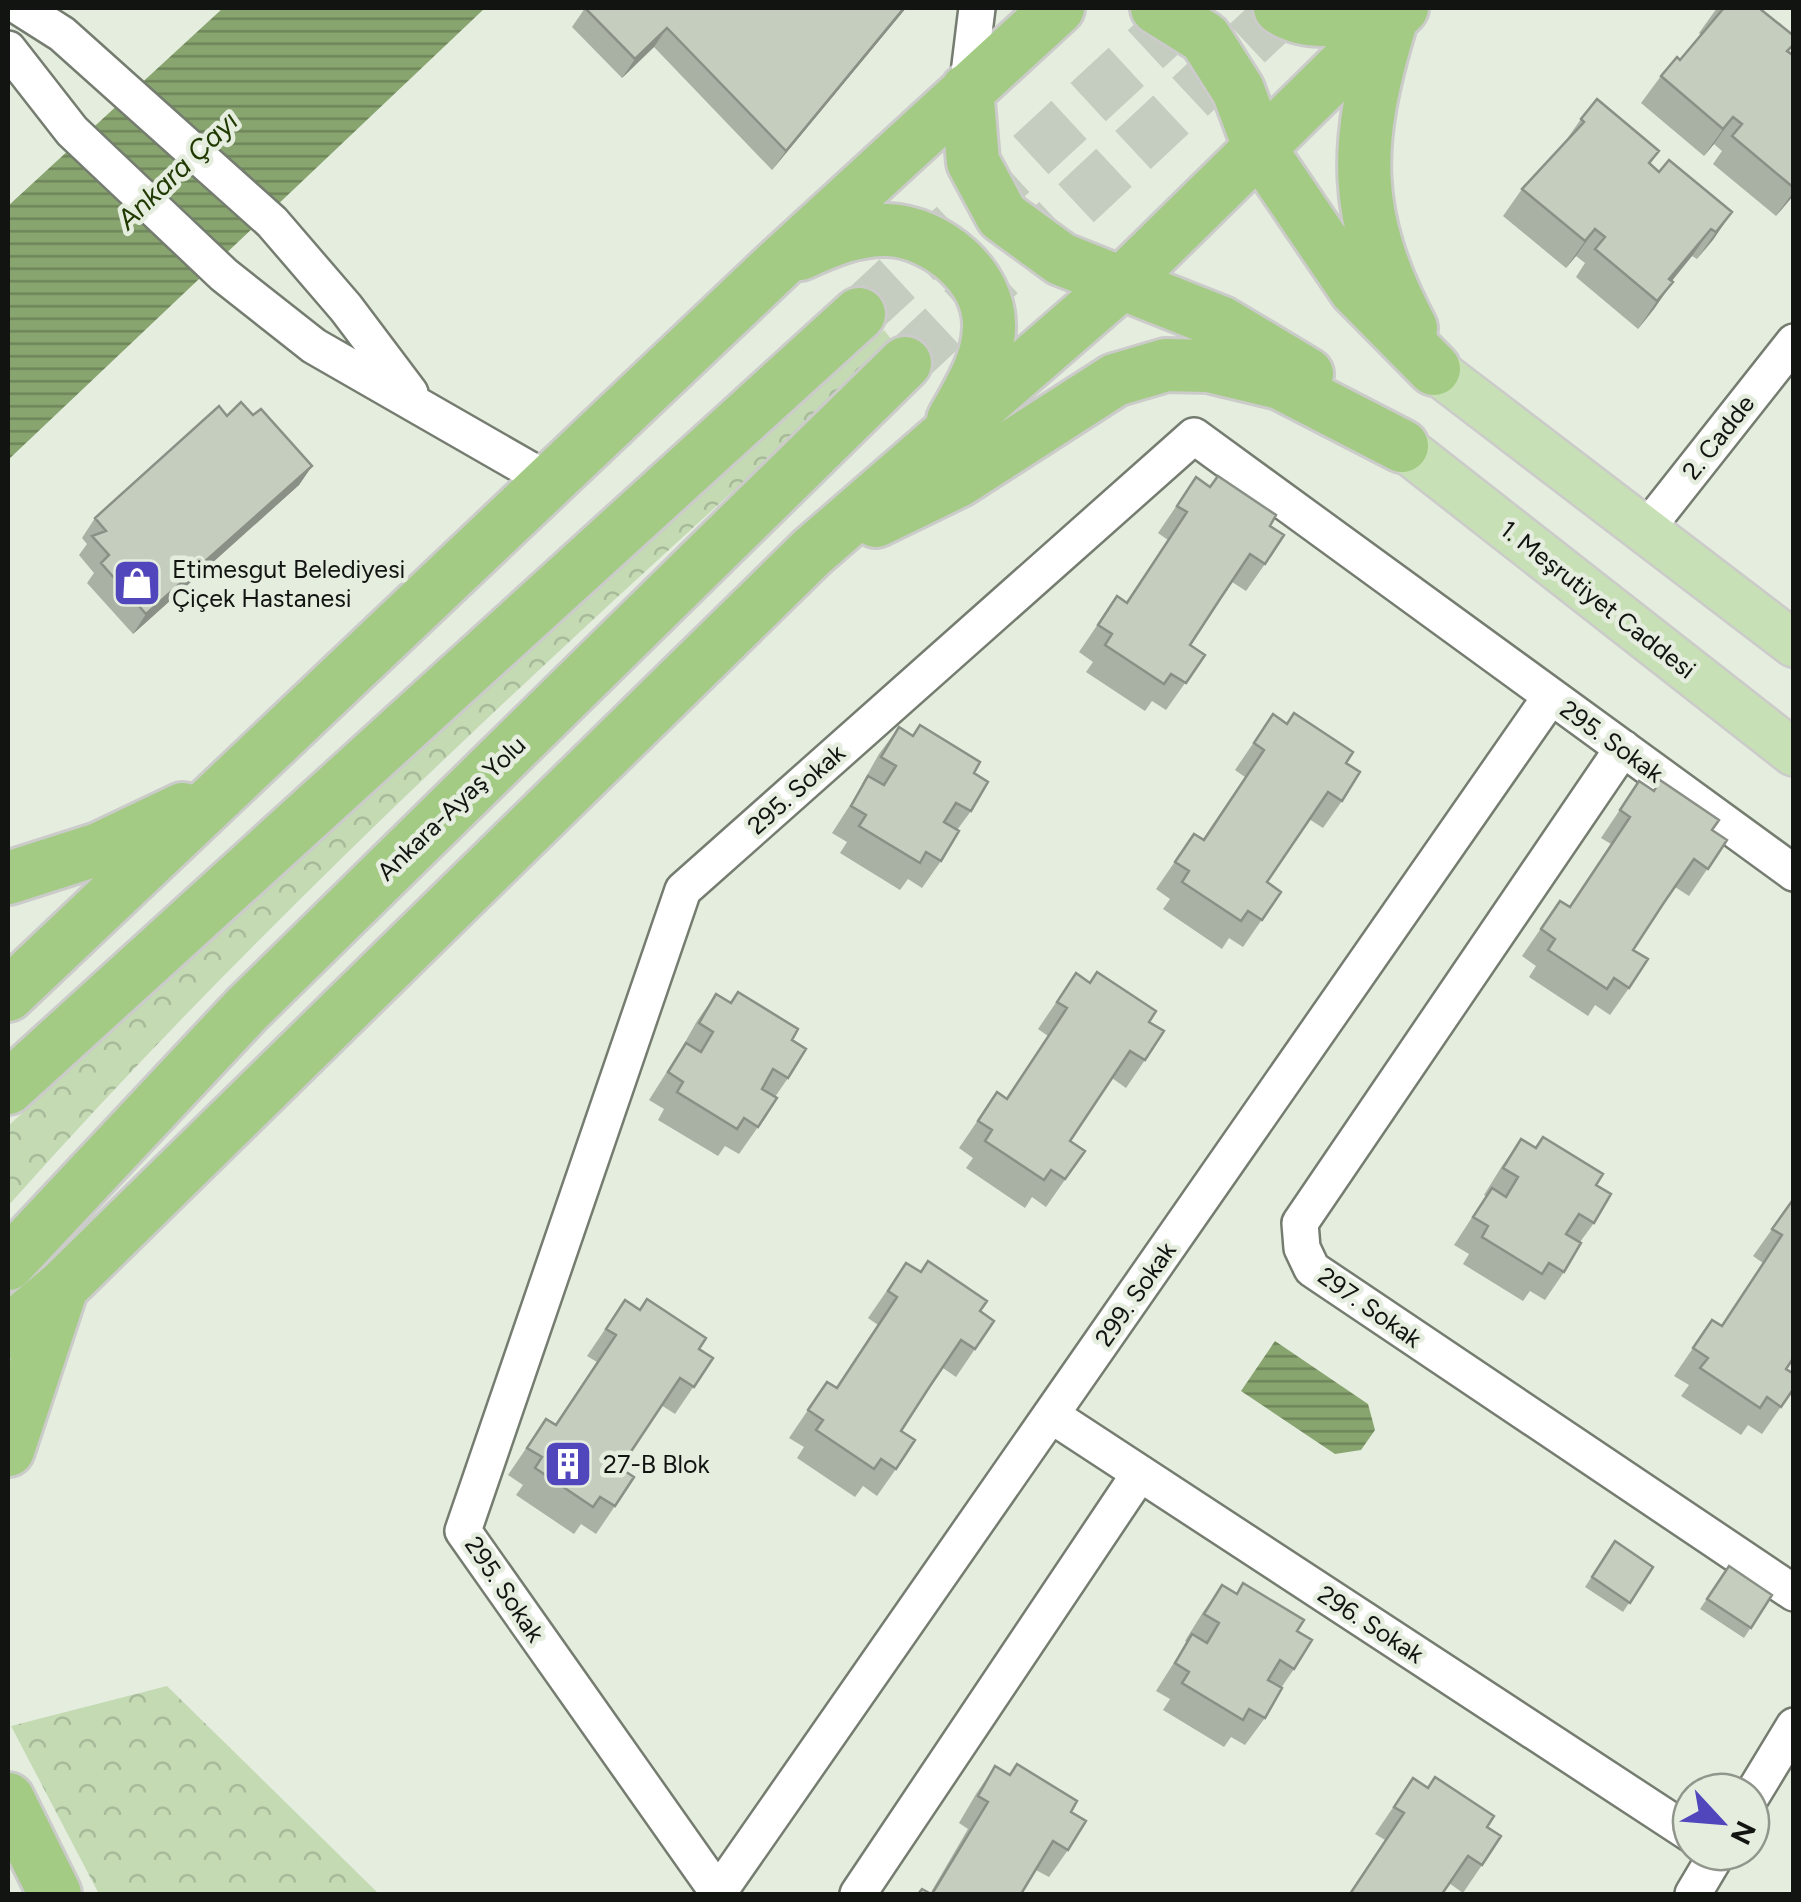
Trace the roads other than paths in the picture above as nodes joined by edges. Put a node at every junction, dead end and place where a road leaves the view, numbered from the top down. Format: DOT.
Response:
graph roads {
  1 [pos="21,8"];
  2 [pos="977,8"];
  3 [pos="1058,8"];
  4 [pos="1157,8"];
  5 [pos="1280,8"];
  6 [pos="1393,11"];
  7 [pos="8,48"];
  8 [pos="968,90"];
  9 [pos="1260,149"];
  10 [pos="780,263"];
  11 [pos="1124,282"];
  12 [pos="859,314"];
  13 [pos="1794,342"];
  14 [pos="905,363"];
  15 [pos="1434,369"];
  16 [pos="419,406"];
  17 [pos="942,439"];
  18 [pos="1402,446"];
  19 [pos="551,482"];
  20 [pos="1643,533"];
  21 [pos="812,552"];
  22 [pos="1794,644"];
  23 [pos="1551,696"];
  24 [pos="1622,748"];
  25 [pos="1794,753"];
  26 [pos="230,787"];
  27 [pos="1794,873"];
  28 [pos="8,878"];
  29 [pos="8,995"];
  30 [pos="8,1088"];
  31 [pos="8,1264"];
  32 [pos="62,1287"];
  33 [pos="8,1332"];
  34 [pos="1051,1414"];
  35 [pos="8,1450"];
  36 [pos="1140,1473"];
  37 [pos="1794,1592"];
  38 [pos="1794,1726"];
  39 [pos="1766,1772"];
  40 [pos="8,1798"];
  41 [pos="1671,1821"];
  42 [pos="1706,1872"];
  43 [pos="54,1894"];
  44 [pos="719,1894"];
  45 [pos="858,1894"];
  46 [pos="1693,1894"];
  1 -- 16 [label="street"];
  2 -- 8 [label="street"];
  3 -- 8 [label="highway"];
  4 -- 9 [label="highway"];
  5 -- 6 [label="highway"];
  6 -- 9 [label="highway"];
  6 -- 15 [label="highway"];
  7 -- 16 [label="street"];
  8 -- 10 [label="highway"];
  8 -- 11 [label="highway"];
  9 -- 11 [label="highway"];
  9 -- 15 [label="highway"];
  10 -- 17 [label="highway"];
  10 -- 19 [label="highway"];
  11 -- 17 [label="highway"];
  11 -- 18 [label="highway"];
  12 -- 30 [label="highway"];
  13 -- 20 [label="street, 2. Cadde"];
  14 -- 31 [label="highway, Ankara-Ayaş Yolu"];
  15 -- 20 [label="main road"];
  16 -- 19 [label="street"];
  17 -- 21 [label="highway"];
  18 -- 21 [label="highway"];
  18 -- 25 [label="main road, 1. Meşrutiyet Caddesi"];
  19 -- 26 [label="highway"];
  20 -- 22 [label="main road"];
  21 -- 32 [label="highway"];
  23 -- 24 [label="street, 295. Sokak"];
  23 -- 34 [label="street, 299. Sokak"];
  23 -- 44 [label="street, 295. Sokak"];
  24 -- 27 [label="street, 295. Sokak"];
  24 -- 37 [label="street, 297. Sokak"];
  26 -- 28 [label="highway"];
  26 -- 29 [label="highway"];
  32 -- 33 [label="highway"];
  32 -- 35 [label="highway"];
  34 -- 36 [label="street, 296. Sokak"];
  34 -- 44 [label="street, 299. Sokak"];
  36 -- 41 [label="street, 296. Sokak"];
  36 -- 45 [label="street"];
  38 -- 39 [label="street"];
  40 -- 43 [label="highway"];
  42 -- 46 [label="street"];
}
